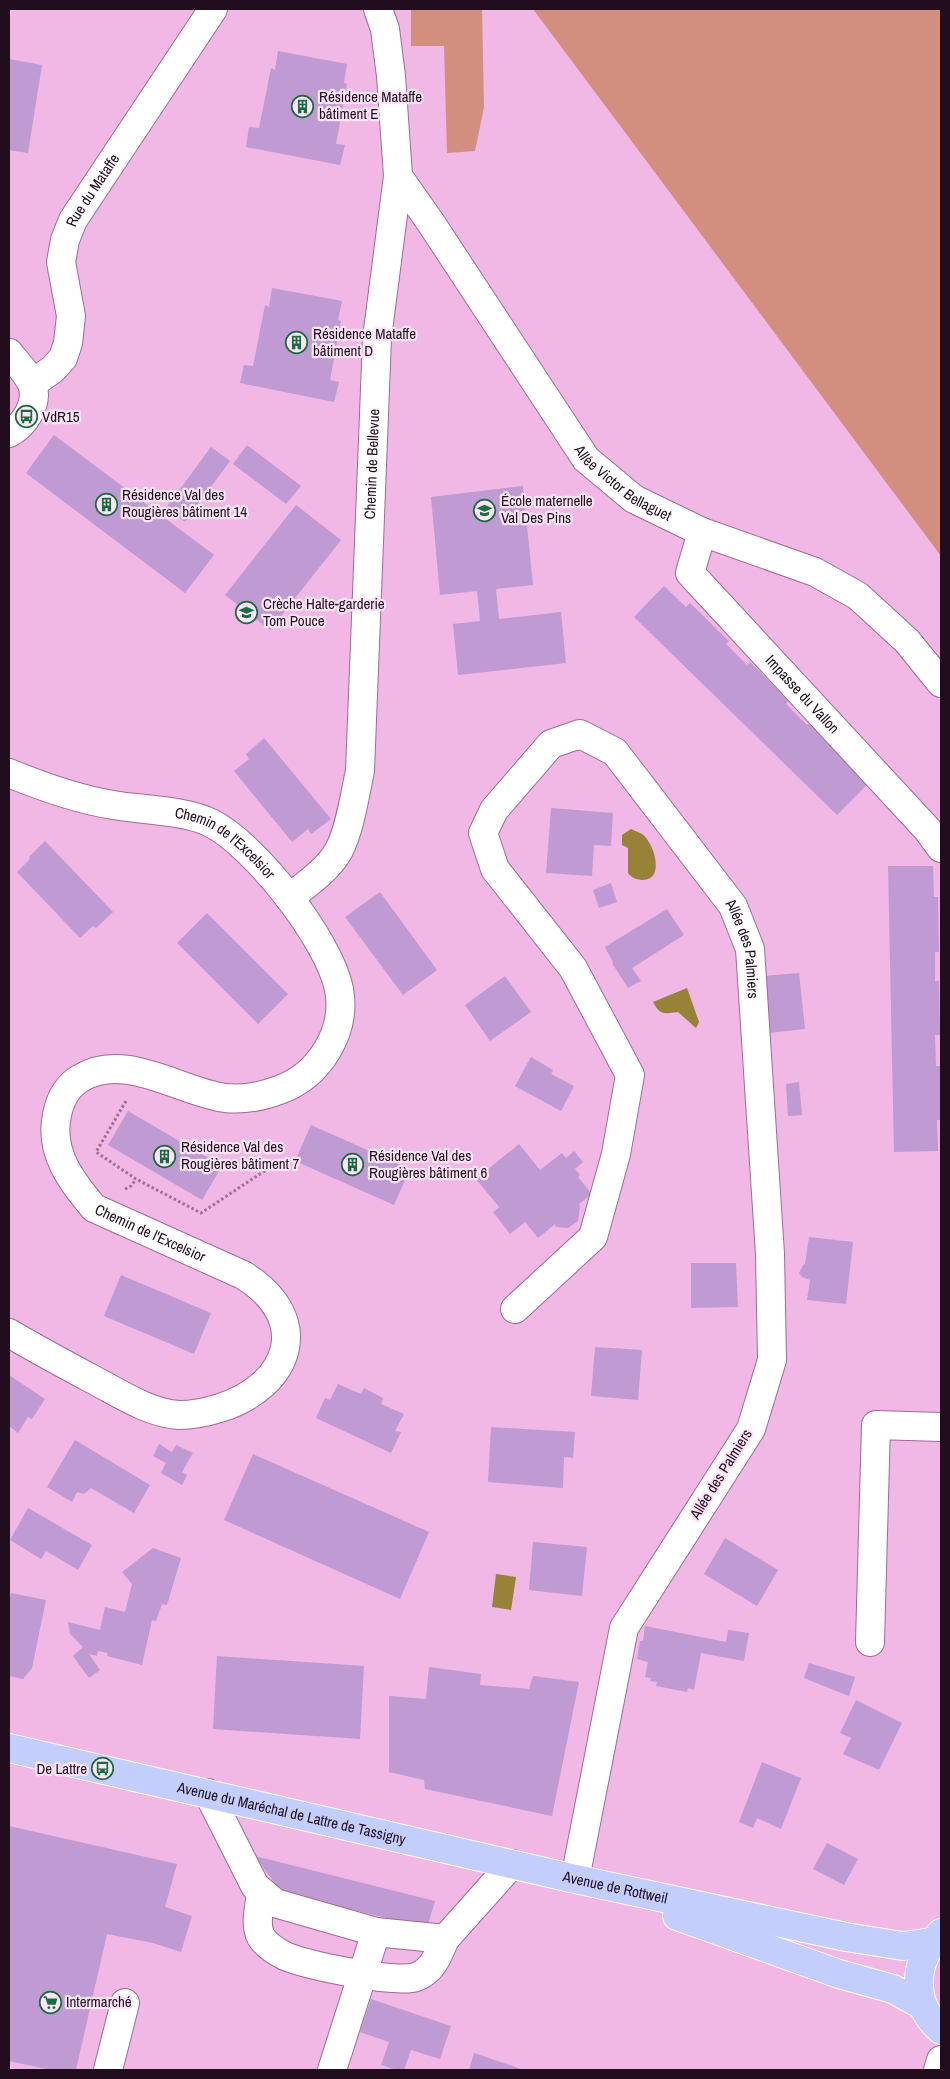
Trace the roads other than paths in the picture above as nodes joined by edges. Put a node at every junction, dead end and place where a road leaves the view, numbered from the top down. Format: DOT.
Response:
graph roads {
  1 [pos="213,9"];
  2 [pos="378,9"];
  3 [pos="398,176"];
  4 [pos="9,353"];
  5 [pos="32,384"];
  6 [pos="9,433"];
  7 [pos="702,532"];
  8 [pos="941,683"];
  9 [pos="9,773"];
  10 [pos="941,848"];
  11 [pos="289,898"];
  12 [pos="515,1309"];
  13 [pos="9,1333"];
  14 [pos="941,1427"];
  15 [pos="870,1642"];
  16 [pos="9,1748"];
  17 [pos="208,1793"];
  18 [pos="512,1864"];
  19 [pos="575,1879"];
  20 [pos="261,1892"];
  21 [pos="376,1932"];
  22 [pos="937,1937"];
  23 [pos="445,1939"];
  24 [pos="362,1974"];
  25 [pos="125,2003"];
  26 [pos="922,2006"];
  27 [pos="941,2030"];
  28 [pos="941,2060"];
  29 [pos="108,2070"];
  30 [pos="332,2070"];
  31 [pos="938,2070"];
  1 -- 5 [label="street, Rue du Mataffe"];
  2 -- 3 [label="street, Chemin de Bellevue"];
  3 -- 7 [label="street, Allée Victor Bellaguet"];
  3 -- 11 [label="street, Chemin de Bellevue"];
  4 -- 5 [label="street"];
  5 -- 6 [label="street"];
  7 -- 8 [label="street, Allée Victor Bellaguet"];
  7 -- 10 [label="street, Impasse du Vallon"];
  9 -- 11 [label="street, Chemin de l'Excelsior"];
  11 -- 13 [label="street, Chemin de l'Excelsior"];
  12 -- 19 [label="street, Allée des Palmiers"];
  14 -- 15 [label="street"];
  16 -- 17 [label="main road, Avenue du Maréchal de Lattre de Tassigny"];
  17 -- 18 [label="main road, Avenue du Maréchal de Lattre de Tassigny"];
  17 -- 20 [label="street"];
  18 -- 19 [label="main road, Avenue du Maréchal de Lattre de Tassigny"];
  18 -- 23 [label="street"];
  19 -- 22 [label="main road, Avenue de Rottweil"];
  19 -- 26 [label="main road, Avenue de Rottweil"];
  20 -- 21 [label="street"];
  20 -- 24 [label="street"];
  21 -- 23 [label="street"];
  21 -- 24 [label="street"];
  22 -- 26 [label="main road"];
  23 -- 24 [label="street"];
  24 -- 30 [label="street"];
  25 -- 29 [label="street"];
  26 -- 27 [label="main road"];
  28 -- 31 [label="street"];
}
